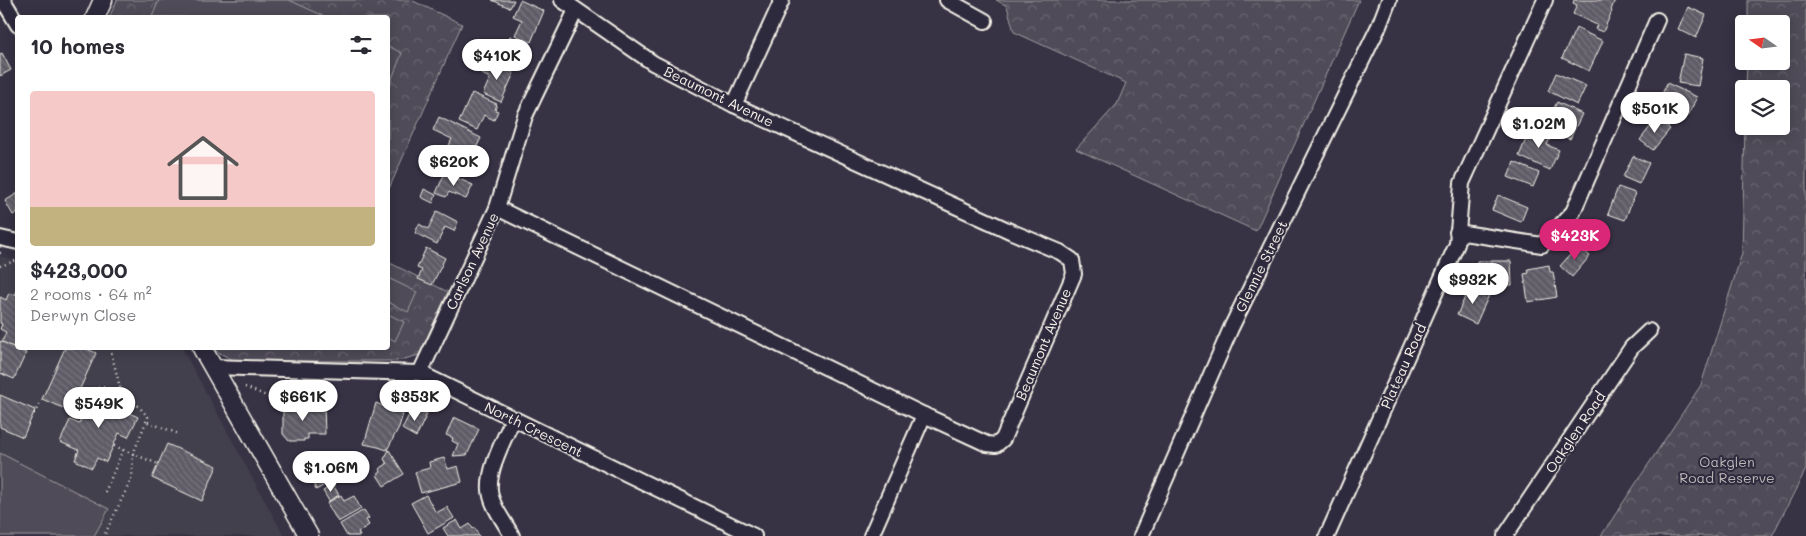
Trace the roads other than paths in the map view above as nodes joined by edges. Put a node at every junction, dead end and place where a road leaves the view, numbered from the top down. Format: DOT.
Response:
graph roads {
  1 [pos="3,0"];
  2 [pos="103,0"];
  3 [pos="562,0"];
  4 [pos="782,0"];
  5 [pos="947,0"];
  6 [pos="1389,0"];
  7 [pos="1545,0"];
  8 [pos="576,10"];
  9 [pos="96,15"];
  10 [pos="15,20"];
  11 [pos="1657,20"];
  12 [pos="985,21"];
  13 [pos="734,105"];
  14 [pos="497,208"];
  15 [pos="1457,232"];
  16 [pos="0,238"];
  17 [pos="15,242"];
  18 [pos="1649,331"];
  19 [pos="203,350"];
  20 [pos="212,367"];
  21 [pos="420,373"];
  22 [pos="924,415"];
  23 [pos="513,418"];
  24 [pos="309,536"];
  25 [pos="512,536"];
  26 [pos="754,536"];
  27 [pos="871,536"];
  28 [pos="1141,536"];
  29 [pos="1327,536"];
  30 [pos="1505,536"];
  1 -- 10 [label="street"];
  2 -- 9 [label="street"];
  3 -- 8 [label="street, Beaumont Avenue"];
  4 -- 13 [label="street"];
  5 -- 12 [label="street"];
  6 -- 28 [label="street, Glennie Street"];
  7 -- 15 [label="street, Plateau Road"];
  8 -- 13 [label="street, Beaumont Avenue"];
  8 -- 14 [label="street, Carlson Avenue"];
  11 -- 15 [label="street"];
  13 -- 22 [label="street, Beaumont Avenue"];
  14 -- 21 [label="street, Carlson Avenue"];
  14 -- 22 [label="street, Beaumont Avenue"];
  15 -- 29 [label="street, Plateau Road"];
  16 -- 17 [label="street"];
  18 -- 30 [label="street, Oakglen Road"];
  19 -- 20 [label="street"];
  20 -- 21 [label="street, North Crescent"];
  20 -- 24 [label="street"];
  21 -- 23 [label="street, North Crescent"];
  22 -- 27 [label="street"];
  23 -- 25 [label="street"];
  23 -- 26 [label="street, North Crescent"];
}
